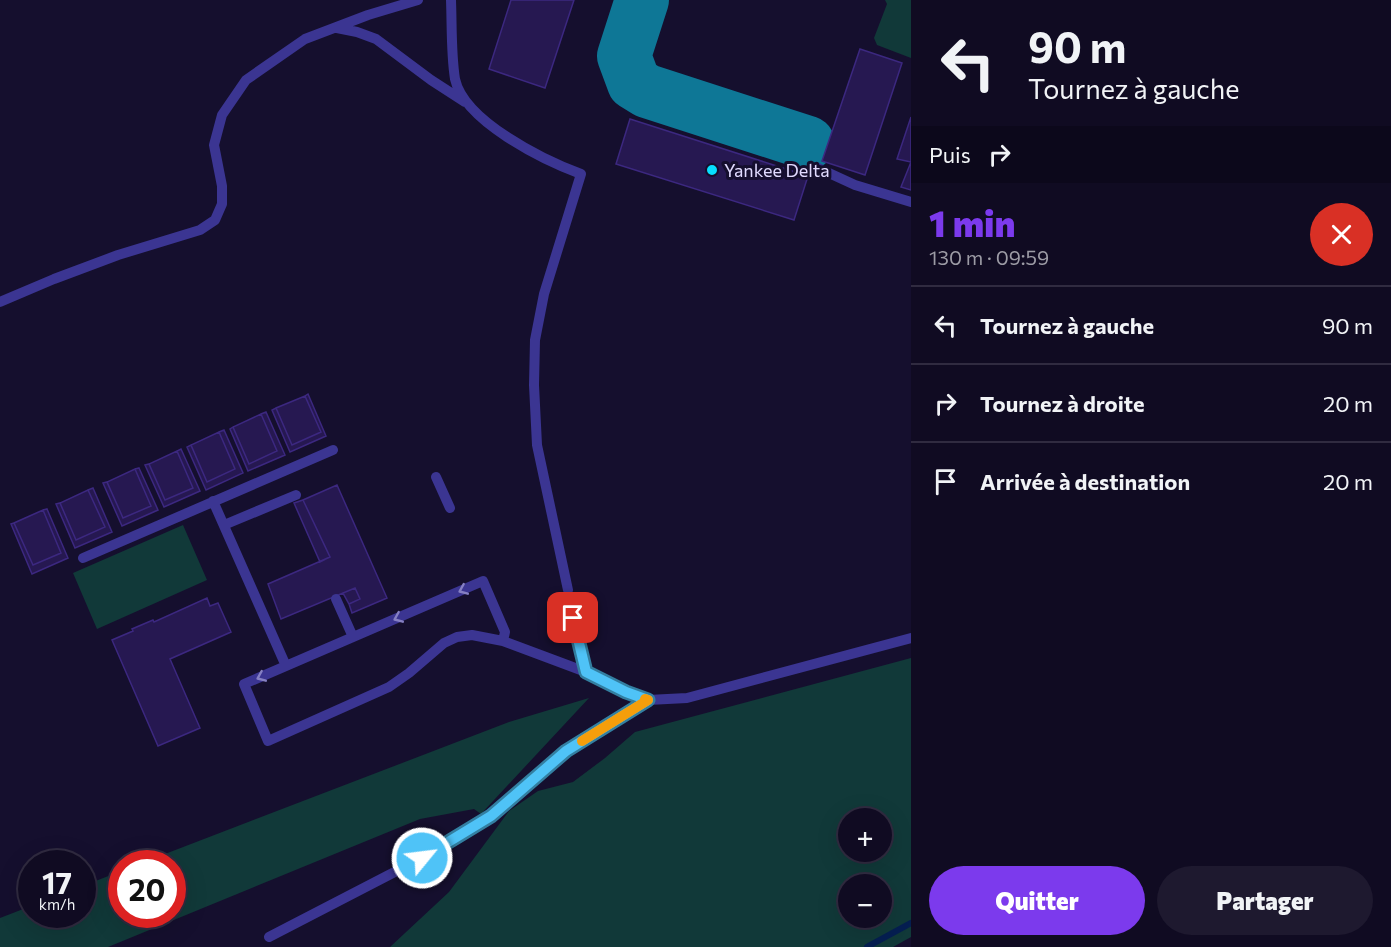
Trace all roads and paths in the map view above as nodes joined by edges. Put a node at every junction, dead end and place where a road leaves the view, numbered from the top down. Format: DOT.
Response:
graph roads {
  1 [pos="418,0"];
  2 [pos="451,0"];
  3 [pos="337,28"];
  4 [pos="465,102"];
  5 [pos="818,168"];
  6 [pos="911,202"];
  7 [pos="0,302"];
  8 [pos="333,450"];
  9 [pos="436,477"];
  10 [pos="296,495"];
  11 [pos="213,501"];
  12 [pos="450,508"];
  13 [pos="224,525"];
  14 [pos="82,558"];
  15 [pos="568,590"];
  16 [pos="336,599"];
  17 [pos="573,618"];
  18 [pos="353,637"];
  19 [pos="911,638"];
  20 [pos="503,641"];
  21 [pos="286,666"];
  22 [pos="586,672"];
  23 [pos="648,700"];
  24 [pos="269,937"];
  1 -- 3 [label="lane"];
  2 -- 4 [label="lane"];
  3 -- 4 [label="lane"];
  3 -- 7 [label="lane"];
  4 -- 15 [label="lane"];
  5 -- 6 [label="lane"];
  8 -- 11 [label="lane"];
  9 -- 12 [label="lane"];
  10 -- 13 [label="lane"];
  11 -- 13 [label="lane"];
  11 -- 14 [label="lane"];
  13 -- 21 [label="lane"];
  16 -- 18 [label="lane"];
  17 -- 22 [label="lane"];
  20 -- 18 [label="lane, one-way"];
  18 -- 21 [label="lane"];
  19 -- 23 [label="lane"];
  21 -- 20 [label="lane, one-way"];
  20 -- 22 [label="lane"];
  22 -- 23 [label="lane"];
  23 -- 24 [label="lane"];
}
